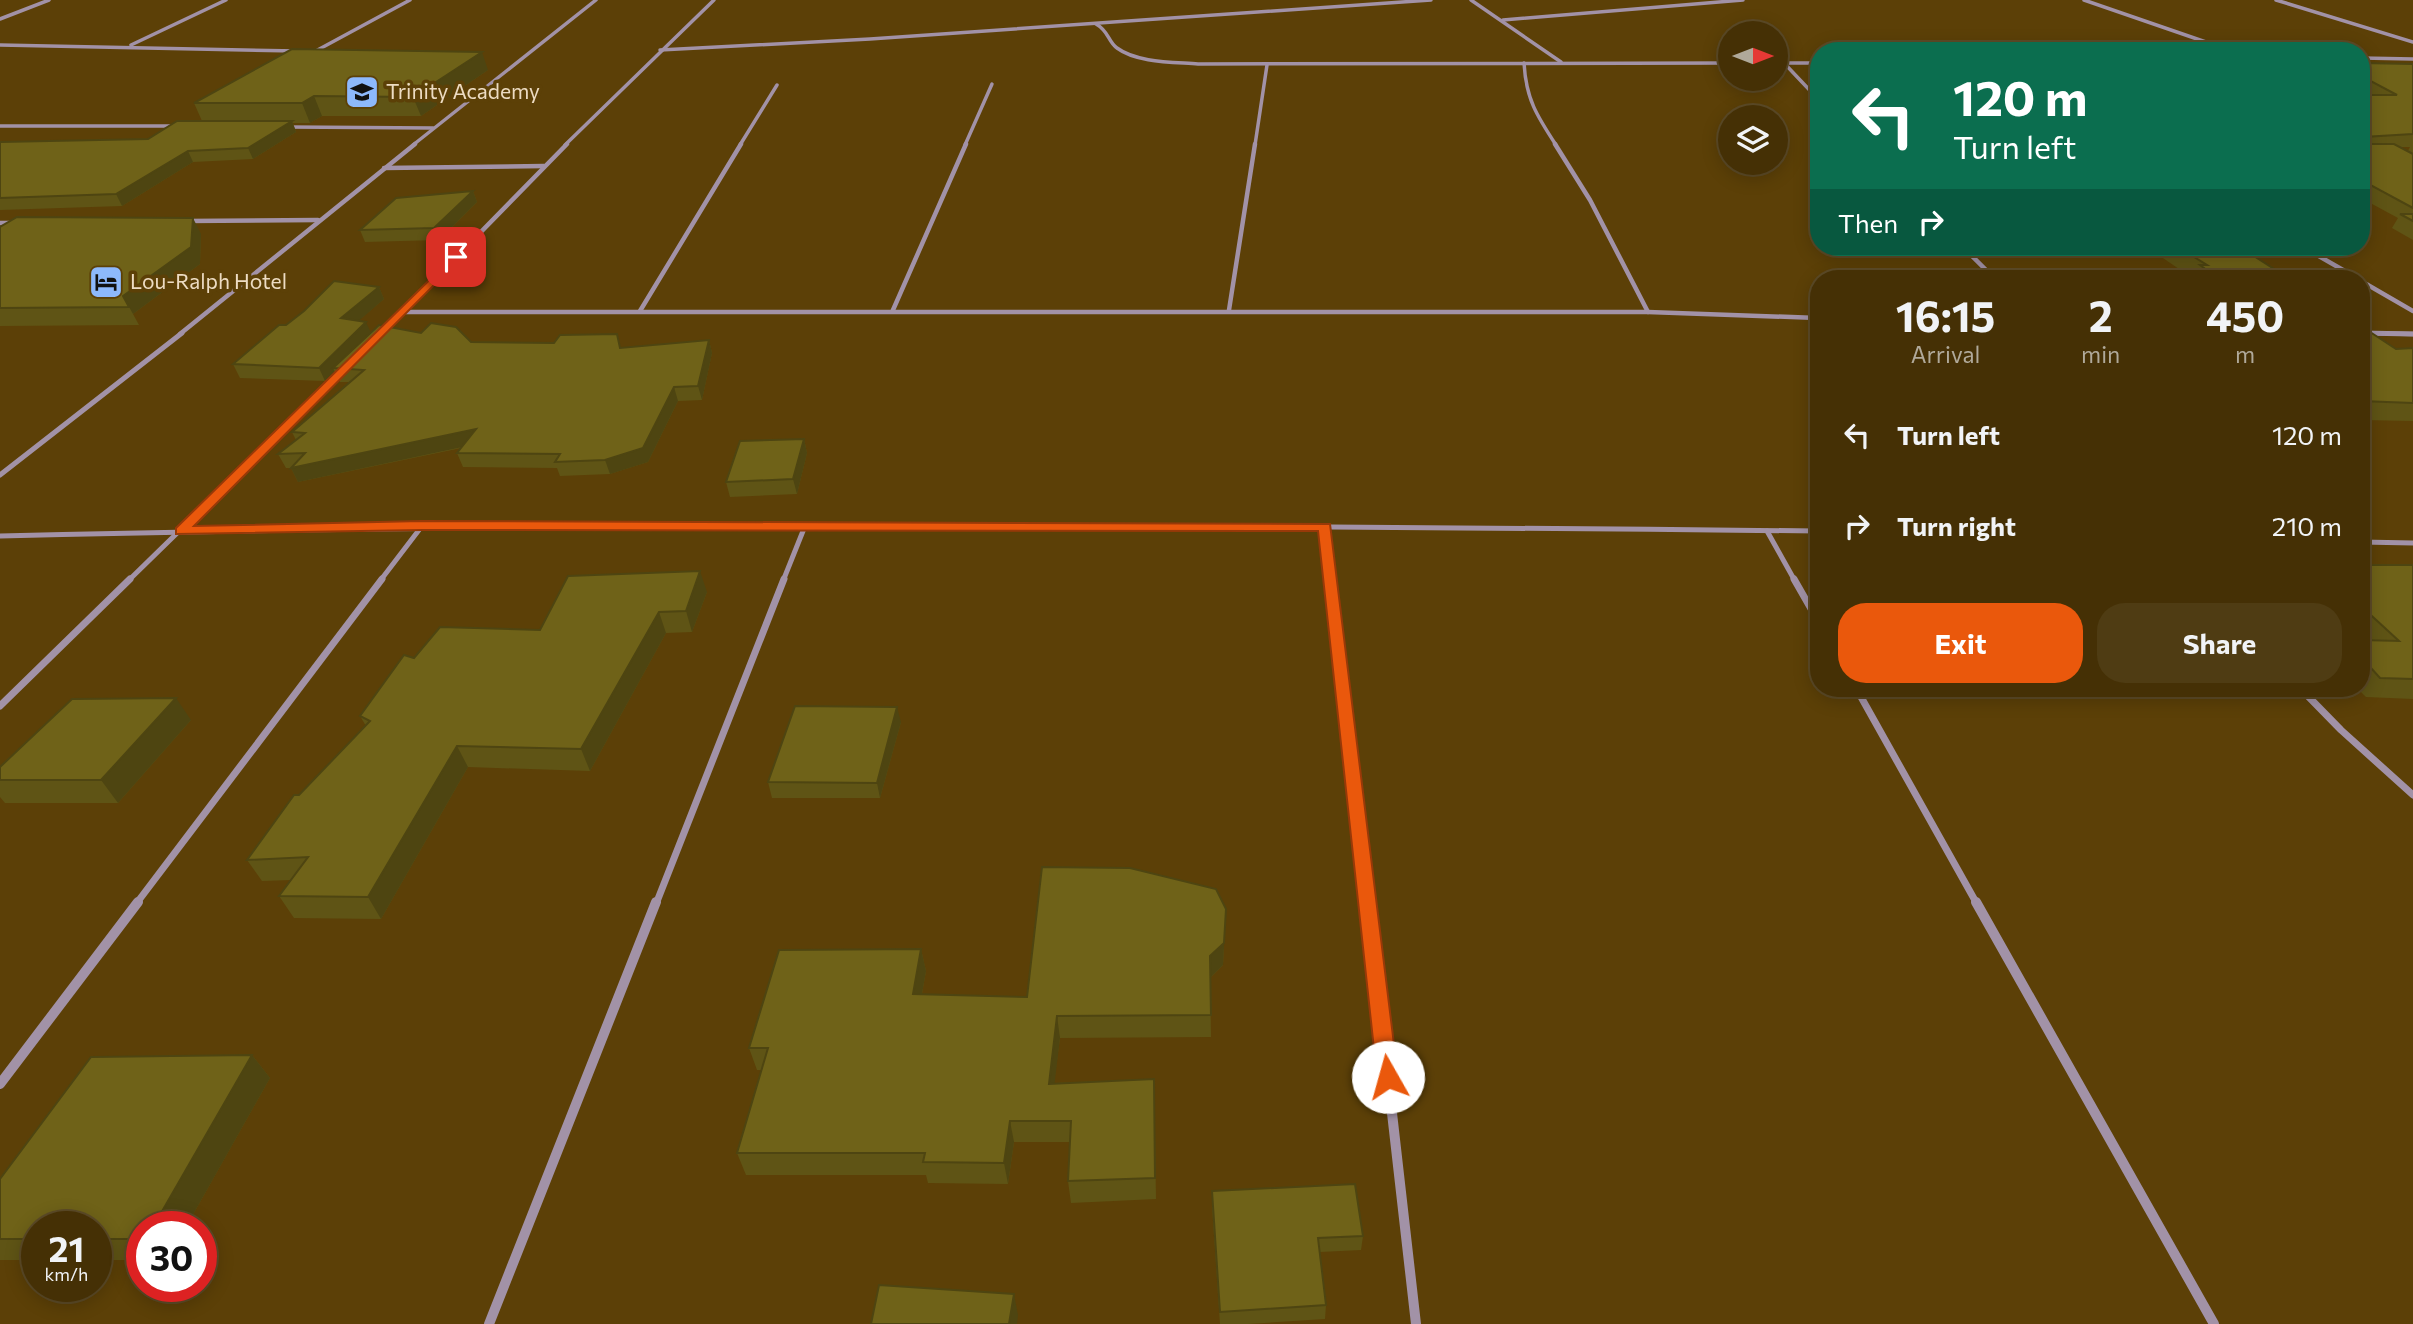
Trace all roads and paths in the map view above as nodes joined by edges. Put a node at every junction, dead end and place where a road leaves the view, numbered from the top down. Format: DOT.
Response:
graph roads {
  1 [pos="49,0"];
  2 [pos="226,0"];
  3 [pos="410,0"];
  4 [pos="596,0"];
  5 [pos="714,0"];
  6 [pos="1431,0"];
  7 [pos="1471,0"];
  8 [pos="1743,0"];
  9 [pos="2084,0"];
  10 [pos="2276,0"];
  11 [pos="0,19"];
  12 [pos="1503,20"];
  13 [pos="1096,24"];
  14 [pos="2206,42"];
  15 [pos="2413,42"];
  16 [pos="0,45"];
  17 [pos="127,47"];
  18 [pos="660,50"];
  19 [pos="315,51"];
  20 [pos="304,58"];
  21 [pos="2370,58"];
  22 [pos="2413,59"];
  23 [pos="1524,63"];
  24 [pos="1562,63"];
  25 [pos="1718,63"];
  26 [pos="1788,63"];
  27 [pos="1810,63"];
  28 [pos="1267,65"];
  29 [pos="1788,68"];
  30 [pos="992,84"];
  31 [pos="777,85"];
  32 [pos="1810,91"];
  33 [pos="0,126"];
  34 [pos="186,126"];
  35 [pos="283,127"];
  36 [pos="434,128"];
  37 [pos="544,166"];
  38 [pos="384,168"];
  39 [pos="319,220"];
  40 [pos="180,221"];
  41 [pos="0,223"];
  42 [pos="28,223"];
  43 [pos="1972,256"];
  44 [pos="2319,256"];
  45 [pos="1986,270"];
  46 [pos="2343,270"];
  47 [pos="2370,286"];
  48 [pos="894,310"];
  49 [pos="1229,310"];
  50 [pos="640,311"];
  51 [pos="2413,311"];
  52 [pos="403,312"];
  53 [pos="1648,312"];
  54 [pos="1810,318"];
  55 [pos="2370,333"];
  56 [pos="2413,334"];
  57 [pos="374,341"];
  58 [pos="345,369"];
  59 [pos="0,475"];
  60 [pos="422,526"];
  61 [pos="805,526"];
  62 [pos="1325,527"];
  63 [pos="181,531"];
  64 [pos="1768,531"];
  65 [pos="1810,531"];
  66 [pos="0,536"];
  67 [pos="2370,542"];
  68 [pos="2413,544"];
  69 [pos="1810,607"];
  70 [pos="1861,697"];
  71 [pos="2309,697"];
  72 [pos="0,706"];
  73 [pos="2413,795"];
  74 [pos="0,1084"];
  75 [pos="489,1324"];
  76 [pos="1416,1324"];
  77 [pos="2214,1324"];
  1 -- 11 [label="street"];
  2 -- 17 [label="street"];
  3 -- 19 [label="street"];
  4 -- 36 [label="street"];
  5 -- 18 [label="street"];
  6 -- 13 [label="street"];
  7 -- 12 [label="street"];
  8 -- 12 [label="street"];
  9 -- 14 [label="street"];
  10 -- 15 [label="street"];
  12 -- 24 [label="street"];
  13 -- 18 [label="street"];
  13 -- 28 [label="street"];
  16 -- 17 [label="street"];
  17 -- 19 [label="street"];
  18 -- 37 [label="street"];
  19 -- 20 [label="street"];
  21 -- 22 [label="street"];
  23 -- 24 [label="street"];
  23 -- 28 [label="street"];
  23 -- 53 [label="street"];
  24 -- 25 [label="street"];
  26 -- 27 [label="street"];
  28 -- 49 [label="street"];
  29 -- 32 [label="street"];
  30 -- 48 [label="street"];
  31 -- 50 [label="street"];
  33 -- 34 [label="street"];
  35 -- 36 [label="street"];
  36 -- 38 [label="street"];
  37 -- 38 [label="street"];
  37 -- 52 [label="street"];
  38 -- 39 [label="street"];
  39 -- 40 [label="street"];
  39 -- 59 [label="street"];
  41 -- 42 [label="street"];
  43 -- 45 [label="street"];
  44 -- 46 [label="street"];
  47 -- 51 [label="street"];
  48 -- 49 [label="street"];
  48 -- 50 [label="street"];
  49 -- 53 [label="street"];
  50 -- 52 [label="street"];
  52 -- 57 [label="street"];
  53 -- 54 [label="street"];
  55 -- 56 [label="street"];
  58 -- 63 [label="street"];
  60 -- 61 [label="street"];
  60 -- 63 [label="street"];
  60 -- 74 [label="street"];
  61 -- 62 [label="street"];
  61 -- 75 [label="street"];
  62 -- 64 [label="street"];
  62 -- 76 [label="street"];
  63 -- 66 [label="street"];
  63 -- 72 [label="street"];
  64 -- 65 [label="street"];
  64 -- 69 [label="street"];
  67 -- 68 [label="street"];
  70 -- 77 [label="street"];
  71 -- 73 [label="street"];
}
